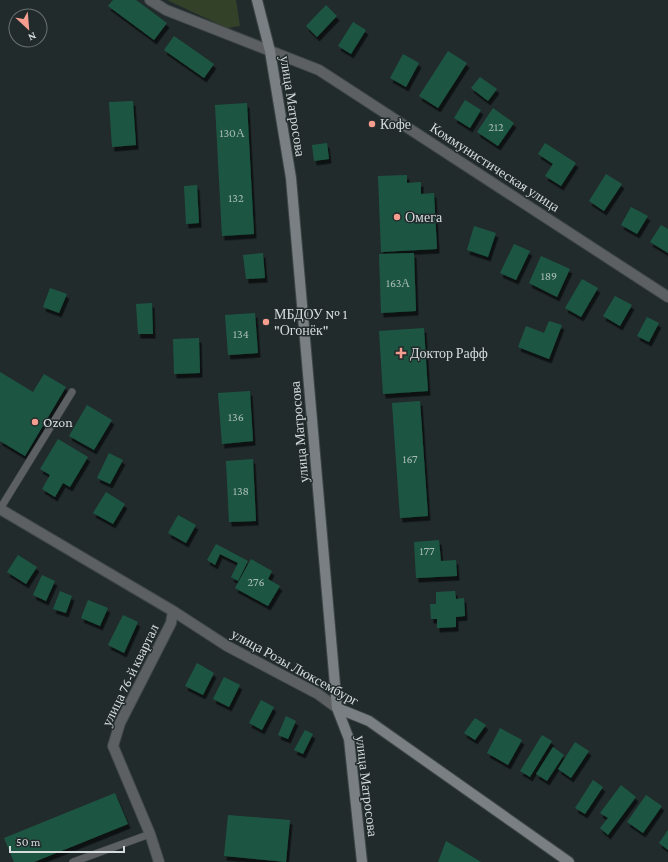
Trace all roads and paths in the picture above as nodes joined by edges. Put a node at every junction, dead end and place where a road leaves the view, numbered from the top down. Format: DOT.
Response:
graph roads {
  1 [pos="150,0"];
  2 [pos="257,0"];
  3 [pos="270,51"];
  4 [pos="668,297"];
  5 [pos="72,392"];
  6 [pos="0,509"];
  7 [pos="173,611"];
  8 [pos="337,708"];
  9 [pos="150,834"];
  10 [pos="73,862"];
  11 [pos="159,862"];
  12 [pos="362,862"];
  13 [pos="569,862"];
  1 -- 3 [label="street, Коммунистическая улица"];
  2 -- 3 [label="street, улица Матросова"];
  3 -- 4 [label="street, Коммунистическая улица"];
  3 -- 8 [label="street, улица Матросова"];
  5 -- 6 [label="lane"];
  6 -- 7 [label="street, улица Розы Люксембург"];
  7 -- 8 [label="street, улица Розы Люксембург"];
  7 -- 9 [label="street, улица 76-й квартал"];
  8 -- 12 [label="street, улица Матросова"];
  8 -- 13 [label="street, улица Розы Люксембург"];
  9 -- 10 [label="lane"];
  9 -- 11 [label="street, улица 76-й квартал"];
}
